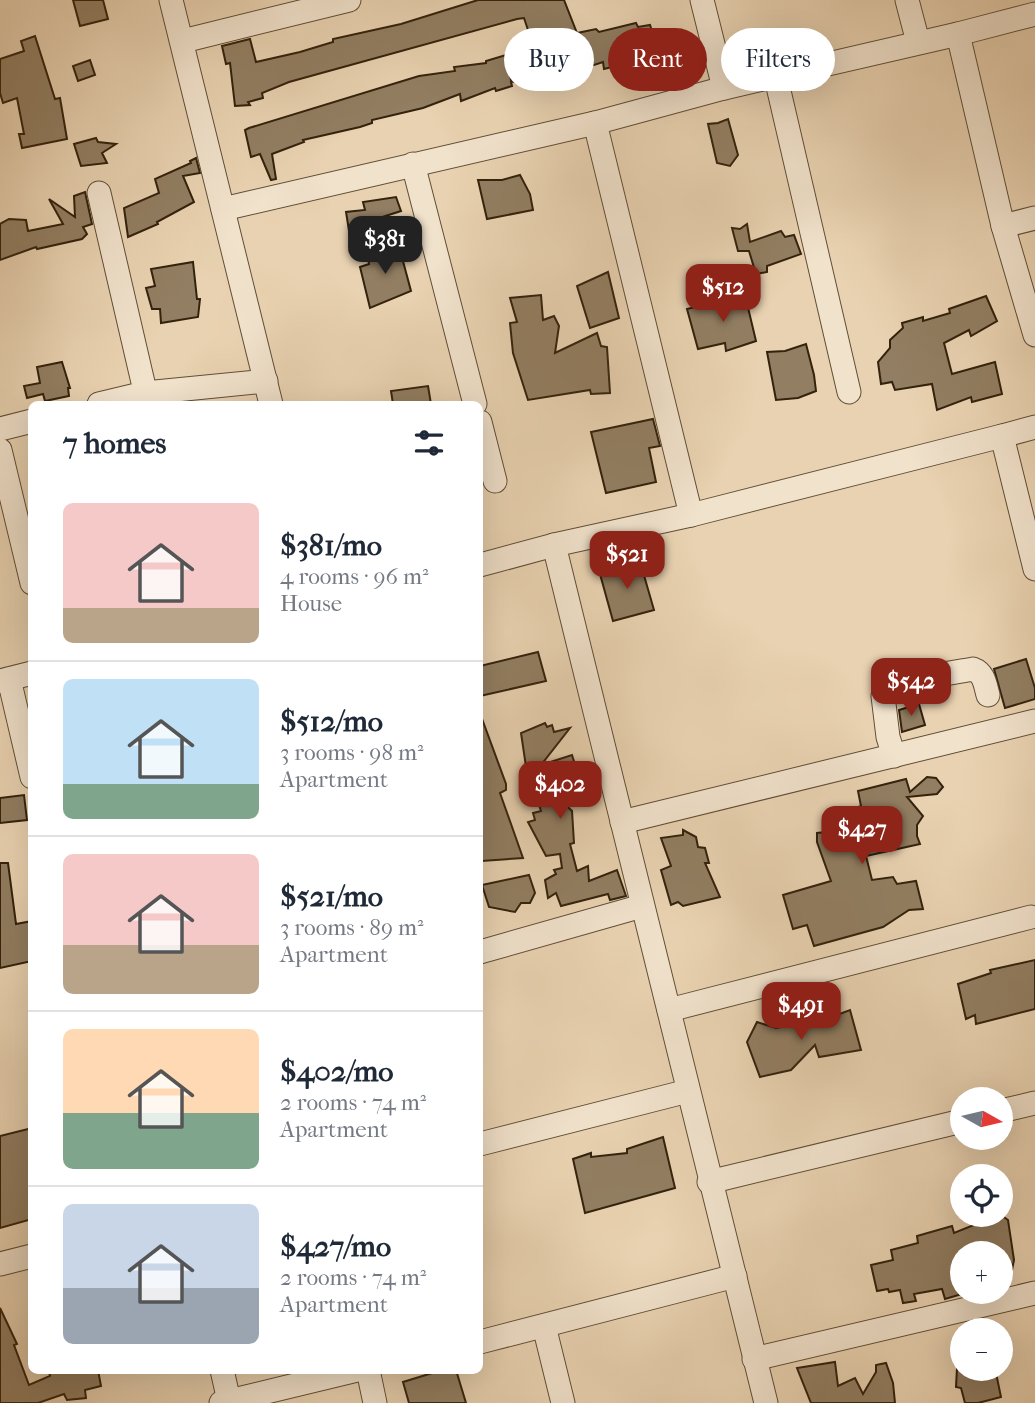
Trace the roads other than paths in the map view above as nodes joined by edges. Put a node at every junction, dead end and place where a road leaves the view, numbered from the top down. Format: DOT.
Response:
graph roads {
  1 [pos="171,0"];
  2 [pos="349,0"];
  3 [pos="702,0"];
  4 [pos="907,0"];
  5 [pos="1035,14"];
  6 [pos="958,34"];
  7 [pos="183,41"];
  8 [pos="918,42"];
  9 [pos="835,63"];
  10 [pos="721,76"];
  11 [pos="721,89"];
  12 [pos="779,91"];
  13 [pos="595,124"];
  14 [pos="413,164"];
  15 [pos="99,193"];
  16 [pos="223,209"];
  17 [pos="1035,218"];
  18 [pos="1003,226"];
  19 [pos="1035,335"];
  20 [pos="266,381"];
  21 [pos="849,392"];
  22 [pos="147,398"];
  23 [pos="123,401"];
  24 [pos="270,401"];
  25 [pos="474,401"];
  26 [pos="28,422"];
  27 [pos="1035,427"];
  28 [pos="0,429"];
  29 [pos="483,434"];
  30 [pos="1002,436"];
  31 [pos="0,450"];
  32 [pos="495,481"];
  33 [pos="691,515"];
  34 [pos="554,545"];
  35 [pos="483,564"];
  36 [pos="28,566"];
  37 [pos="1035,569"];
  38 [pos="28,674"];
  39 [pos="5,680"];
  40 [pos="988,695"];
  41 [pos="1035,721"];
  42 [pos="894,756"];
  43 [pos="28,763"];
  44 [pos="622,822"];
  45 [pos="642,906"];
  46 [pos="1031,917"];
  47 [pos="483,951"];
  48 [pos="669,1010"];
  49 [pos="688,1091"];
  50 [pos="1035,1103"];
  51 [pos="1013,1108"];
  52 [pos="950,1124"];
  53 [pos="483,1143"];
  54 [pos="709,1182"];
  55 [pos="28,1257"];
  56 [pos="0,1264"];
  57 [pos="735,1276"];
  58 [pos="1035,1293"];
  59 [pos="544,1326"];
  60 [pos="483,1341"];
  61 [pos="754,1359"];
  62 [pos="222,1374"];
  63 [pos="340,1374"];
  64 [pos="369,1374"];
  65 [pos="225,1402"];
  66 [pos="375,1403"];
  67 [pos="563,1403"];
  68 [pos="766,1403"];
  1 -- 7 [label="street"];
  2 -- 7 [label="street"];
  3 -- 10 [label="street"];
  4 -- 8 [label="street"];
  5 -- 6 [label="street"];
  6 -- 8 [label="street"];
  6 -- 18 [label="street"];
  7 -- 16 [label="street"];
  8 -- 9 [label="street"];
  11 -- 13 [label="street"];
  12 -- 21 [label="street"];
  13 -- 14 [label="street"];
  13 -- 33 [label="street"];
  14 -- 16 [label="street"];
  14 -- 25 [label="street"];
  15 -- 22 [label="street"];
  16 -- 20 [label="street"];
  17 -- 18 [label="street"];
  18 -- 19 [label="street"];
  20 -- 22 [label="street"];
  20 -- 24 [label="street"];
  22 -- 23 [label="street"];
  26 -- 28 [label="street"];
  27 -- 30 [label="street"];
  29 -- 32 [label="street"];
  30 -- 33 [label="street"];
  30 -- 37 [label="street"];
  31 -- 36 [label="street"];
  33 -- 34 [label="street"];
  34 -- 35 [label="street"];
  34 -- 44 [label="street"];
  38 -- 39 [label="street"];
  39 -- 43 [label="street"];
  40 -- 42 [label="street"];
  41 -- 42 [label="street"];
  42 -- 44 [label="street"];
  44 -- 45 [label="street"];
  45 -- 47 [label="street"];
  45 -- 48 [label="street"];
  46 -- 48 [label="street"];
  48 -- 49 [label="street"];
  49 -- 53 [label="street"];
  49 -- 54 [label="street"];
  50 -- 51 [label="street"];
  52 -- 54 [label="street"];
  54 -- 57 [label="street"];
  55 -- 56 [label="street"];
  57 -- 59 [label="street"];
  57 -- 61 [label="street"];
  58 -- 61 [label="street"];
  59 -- 60 [label="street"];
  59 -- 67 [label="street"];
  61 -- 68 [label="street"];
  62 -- 65 [label="street"];
  63 -- 65 [label="street"];
  64 -- 66 [label="street"];
}
